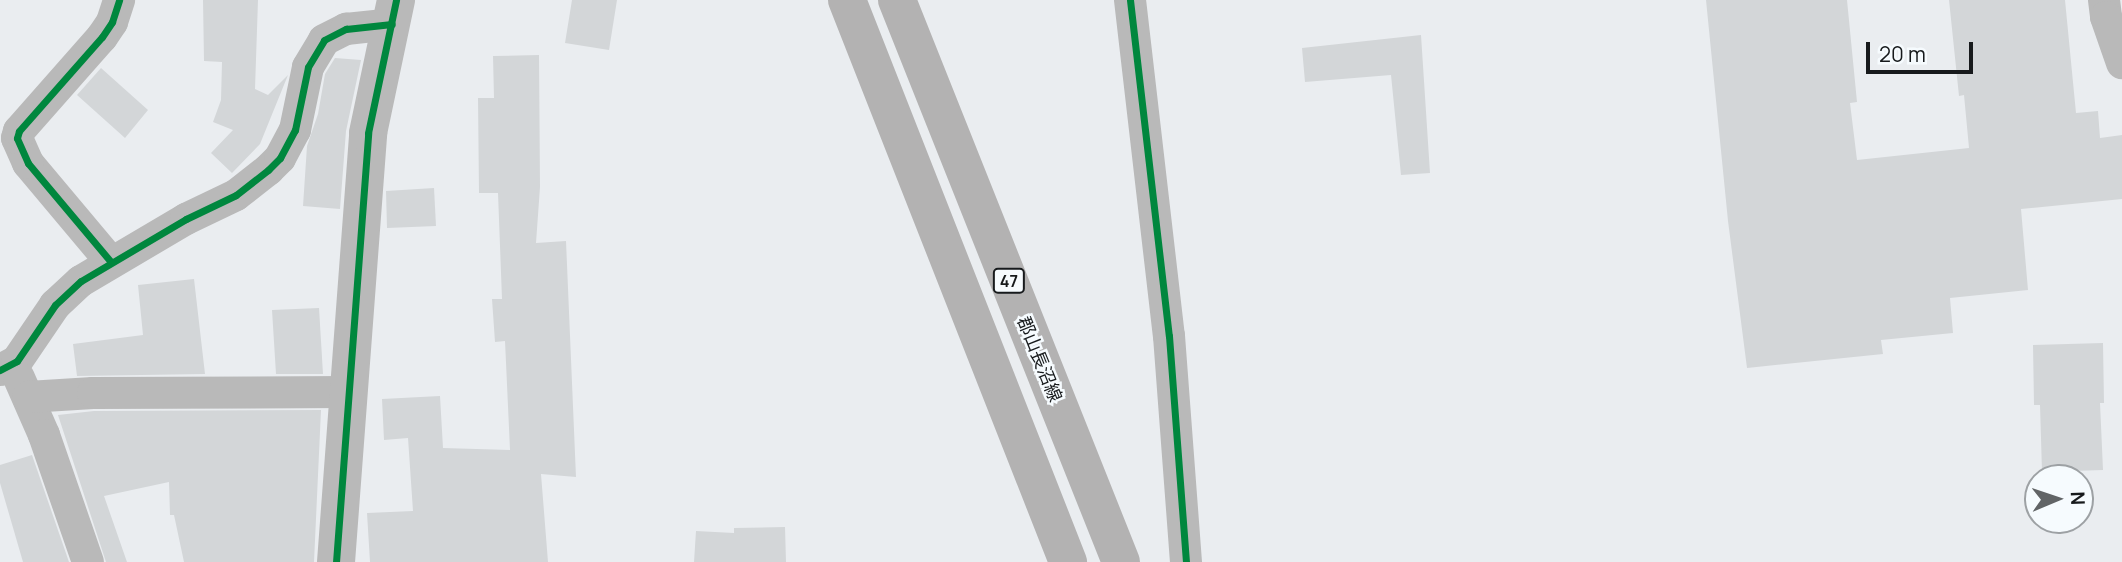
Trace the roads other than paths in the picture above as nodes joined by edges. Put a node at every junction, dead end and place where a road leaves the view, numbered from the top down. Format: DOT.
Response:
graph roads {
  1 [pos="119,0"];
  2 [pos="847,0"];
  3 [pos="897,0"];
  4 [pos="1130,0"];
  5 [pos="2104,0"];
  6 [pos="394,12"];
  7 [pos="2122,63"];
  8 [pos="111,262"];
  9 [pos="6,367"];
  10 [pos="348,392"];
  11 [pos="28,397"];
  12 [pos="88,562"];
  13 [pos="336,562"];
  14 [pos="1068,562"];
  15 [pos="1121,562"];
  16 [pos="1186,562"];
  1 -- 8 [label="street"];
  2 -- 14 [label="main road"];
  3 -- 15 [label="main road, 郡山長沼線 / 47"];
  4 -- 16 [label="street"];
  5 -- 7 [label="street"];
  6 -- 8 [label="street"];
  6 -- 10 [label="street"];
  8 -- 9 [label="street"];
  9 -- 11 [label="street"];
  10 -- 11 [label="street"];
  10 -- 13 [label="street"];
  11 -- 12 [label="street"];
}
